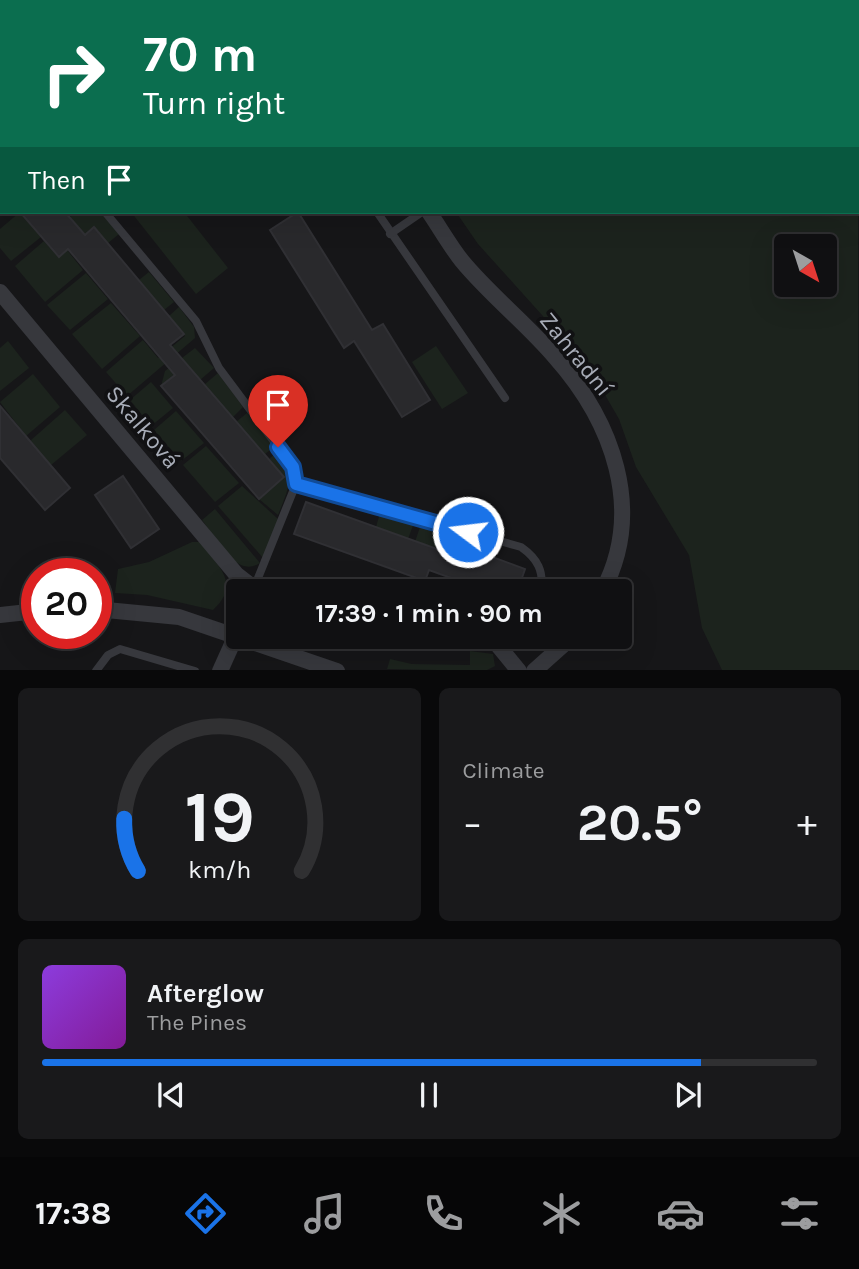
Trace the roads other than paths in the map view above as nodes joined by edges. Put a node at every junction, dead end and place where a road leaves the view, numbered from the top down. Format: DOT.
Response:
graph roads {
  1 [pos="107,214"];
  2 [pos="378,214"];
  3 [pos="419,214"];
  4 [pos="430,214"];
  5 [pos="390,234"];
  6 [pos="0,292"];
  7 [pos="505,398"];
  8 [pos="296,484"];
  9 [pos="243,579"];
  10 [pos="261,579"];
  11 [pos="543,579"];
  12 [pos="608,579"];
  13 [pos="112,611"];
  14 [pos="21,613"];
  15 [pos="0,615"];
  16 [pos="226,631"];
  17 [pos="230,649"];
  18 [pos="279,649"];
  19 [pos="501,649"];
  20 [pos="558,649"];
  21 [pos="96,670"];
  22 [pos="195,670"];
  23 [pos="220,670"];
  24 [pos="337,670"];
  25 [pos="519,670"];
  26 [pos="534,670"];
  1 -- 8 [label="lane"];
  2 -- 5 [label="lane"];
  3 -- 5 [label="lane"];
  4 -- 12 [label="street, Zahradní"];
  5 -- 7 [label="lane"];
  6 -- 9 [label="street, Skalková"];
  8 -- 10 [label="lane"];
  8 -- 11 [label="lane"];
  13 -- 16 [label="street"];
  14 -- 15 [label="street"];
  17 -- 23 [label="street"];
  18 -- 24 [label="street"];
  19 -- 25 [label="street"];
  20 -- 26 [label="street"];
  21 -- 22 [label="lane"];
}
